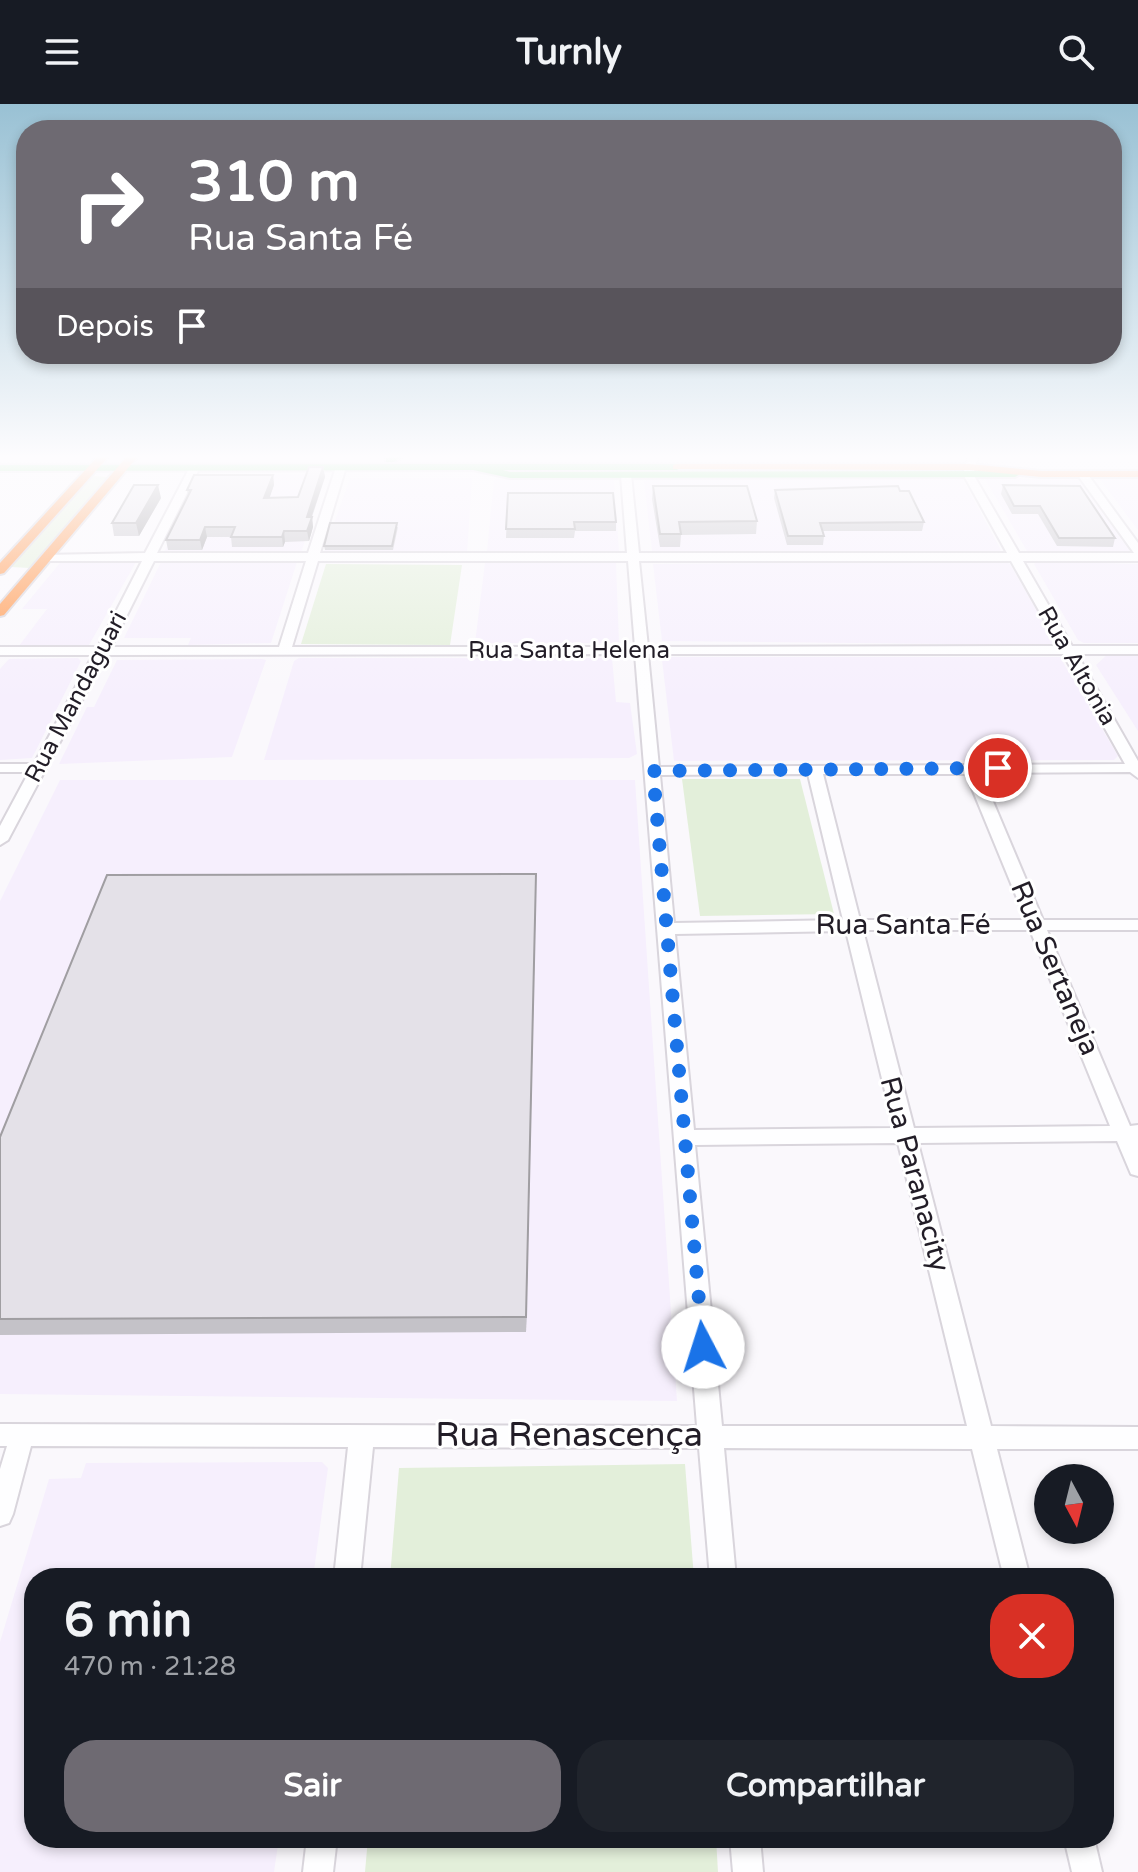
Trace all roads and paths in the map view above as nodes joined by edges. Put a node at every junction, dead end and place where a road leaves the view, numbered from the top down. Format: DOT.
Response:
graph roads {
  1 [pos="30,537"];
  2 [pos="64,537"];
  3 [pos="160,537"];
  4 [pos="318,537"];
  5 [pos="631,537"];
  6 [pos="1007,537"];
  7 [pos="1126,537"];
  8 [pos="1138,554"];
  9 [pos="1017,556"];
  10 [pos="633,557"];
  11 [pos="149,558"];
  12 [pos="311,559"];
  13 [pos="40,564"];
  14 [pos="0,570"];
  15 [pos="0,612"];
  16 [pos="642,650"];
  17 [pos="1069,650"];
  18 [pos="1138,650"];
  19 [pos="0,651"];
  20 [pos="102,651"];
  21 [pos="284,651"];
  22 [pos="0,768"];
  23 [pos="38,768"];
  24 [pos="971,768"];
  25 [pos="814,769"];
  26 [pos="1137,770"];
  27 [pos="653,771"];
  28 [pos="0,840"];
  29 [pos="1037,924"];
  30 [pos="851,925"];
  31 [pos="1138,925"];
  32 [pos="667,929"];
  33 [pos="1131,1133"];
  34 [pos="904,1135"];
  35 [pos="685,1138"];
  36 [pos="1138,1168"];
  37 [pos="362,1434"];
  38 [pos="11,1435"];
  39 [pos="710,1436"];
  40 [pos="984,1438"];
  41 [pos="1138,1438"];
  42 [pos="0,1514"];
  43 [pos="348,1568"];
  44 [pos="722,1568"];
  45 [pos="1015,1568"];
  46 [pos="321,1848"];
  47 [pos="746,1848"];
  48 [pos="1081,1848"];
  49 [pos="318,1872"];
  50 [pos="748,1872"];
  51 [pos="1087,1872"];
  1 -- 14 [label="main road"];
  2 -- 13 [label="main road"];
  3 -- 11 [label="street, Rua Mandaguari"];
  4 -- 12 [label="street"];
  5 -- 10 [label="street"];
  6 -- 9 [label="street, Rua Altonia"];
  7 -- 8 [label="street"];
  8 -- 9 [label="street"];
  9 -- 10 [label="street"];
  9 -- 17 [label="street, Rua Altonia"];
  10 -- 12 [label="street"];
  10 -- 16 [label="street"];
  11 -- 12 [label="street"];
  11 -- 13 [label="street"];
  11 -- 20 [label="street, Rua Mandaguari"];
  12 -- 21 [label="street"];
  13 -- 14 [label="main road"];
  13 -- 15 [label="main road"];
  16 -- 17 [label="street, Rua Santa Helena"];
  16 -- 21 [label="street, Rua Santa Helena"];
  16 -- 27 [label="street"];
  17 -- 18 [label="street, Rua Santa Helena"];
  17 -- 26 [label="street, Rua Altonia"];
  19 -- 20 [label="street, Rua Santa Helena"];
  20 -- 21 [label="street, Rua Santa Helena"];
  20 -- 23 [label="street, Rua Mandaguari"];
  22 -- 23 [label="street"];
  23 -- 28 [label="street, Rua Mandaguari"];
  24 -- 25 [label="street"];
  24 -- 26 [label="street"];
  24 -- 29 [label="street, Rua Sertaneja"];
  25 -- 27 [label="street"];
  25 -- 30 [label="street, Rua Paranacity"];
  27 -- 32 [label="street"];
  29 -- 30 [label="street, Rua Santa Fé"];
  29 -- 31 [label="street, Rua Santa Fé"];
  29 -- 33 [label="street, Rua Sertaneja"];
  30 -- 32 [label="street, Rua Santa Fé"];
  30 -- 34 [label="street, Rua Paranacity"];
  32 -- 35 [label="street"];
  33 -- 34 [label="street"];
  33 -- 36 [label="street, Rua Sertaneja"];
  34 -- 35 [label="street"];
  34 -- 40 [label="street, Rua Paranacity"];
  35 -- 39 [label="street"];
  37 -- 38 [label="street, Rua Renascença"];
  37 -- 39 [label="street, Rua Renascença"];
  37 -- 43 [label="street"];
  38 -- 42 [label="street"];
  39 -- 40 [label="street, Rua Renascença"];
  39 -- 44 [label="street"];
  40 -- 41 [label="street, Rua Renascença"];
  40 -- 45 [label="street, Rua Paranacity"];
  46 -- 49 [label="street"];
  47 -- 50 [label="street"];
  48 -- 51 [label="street"];
}
